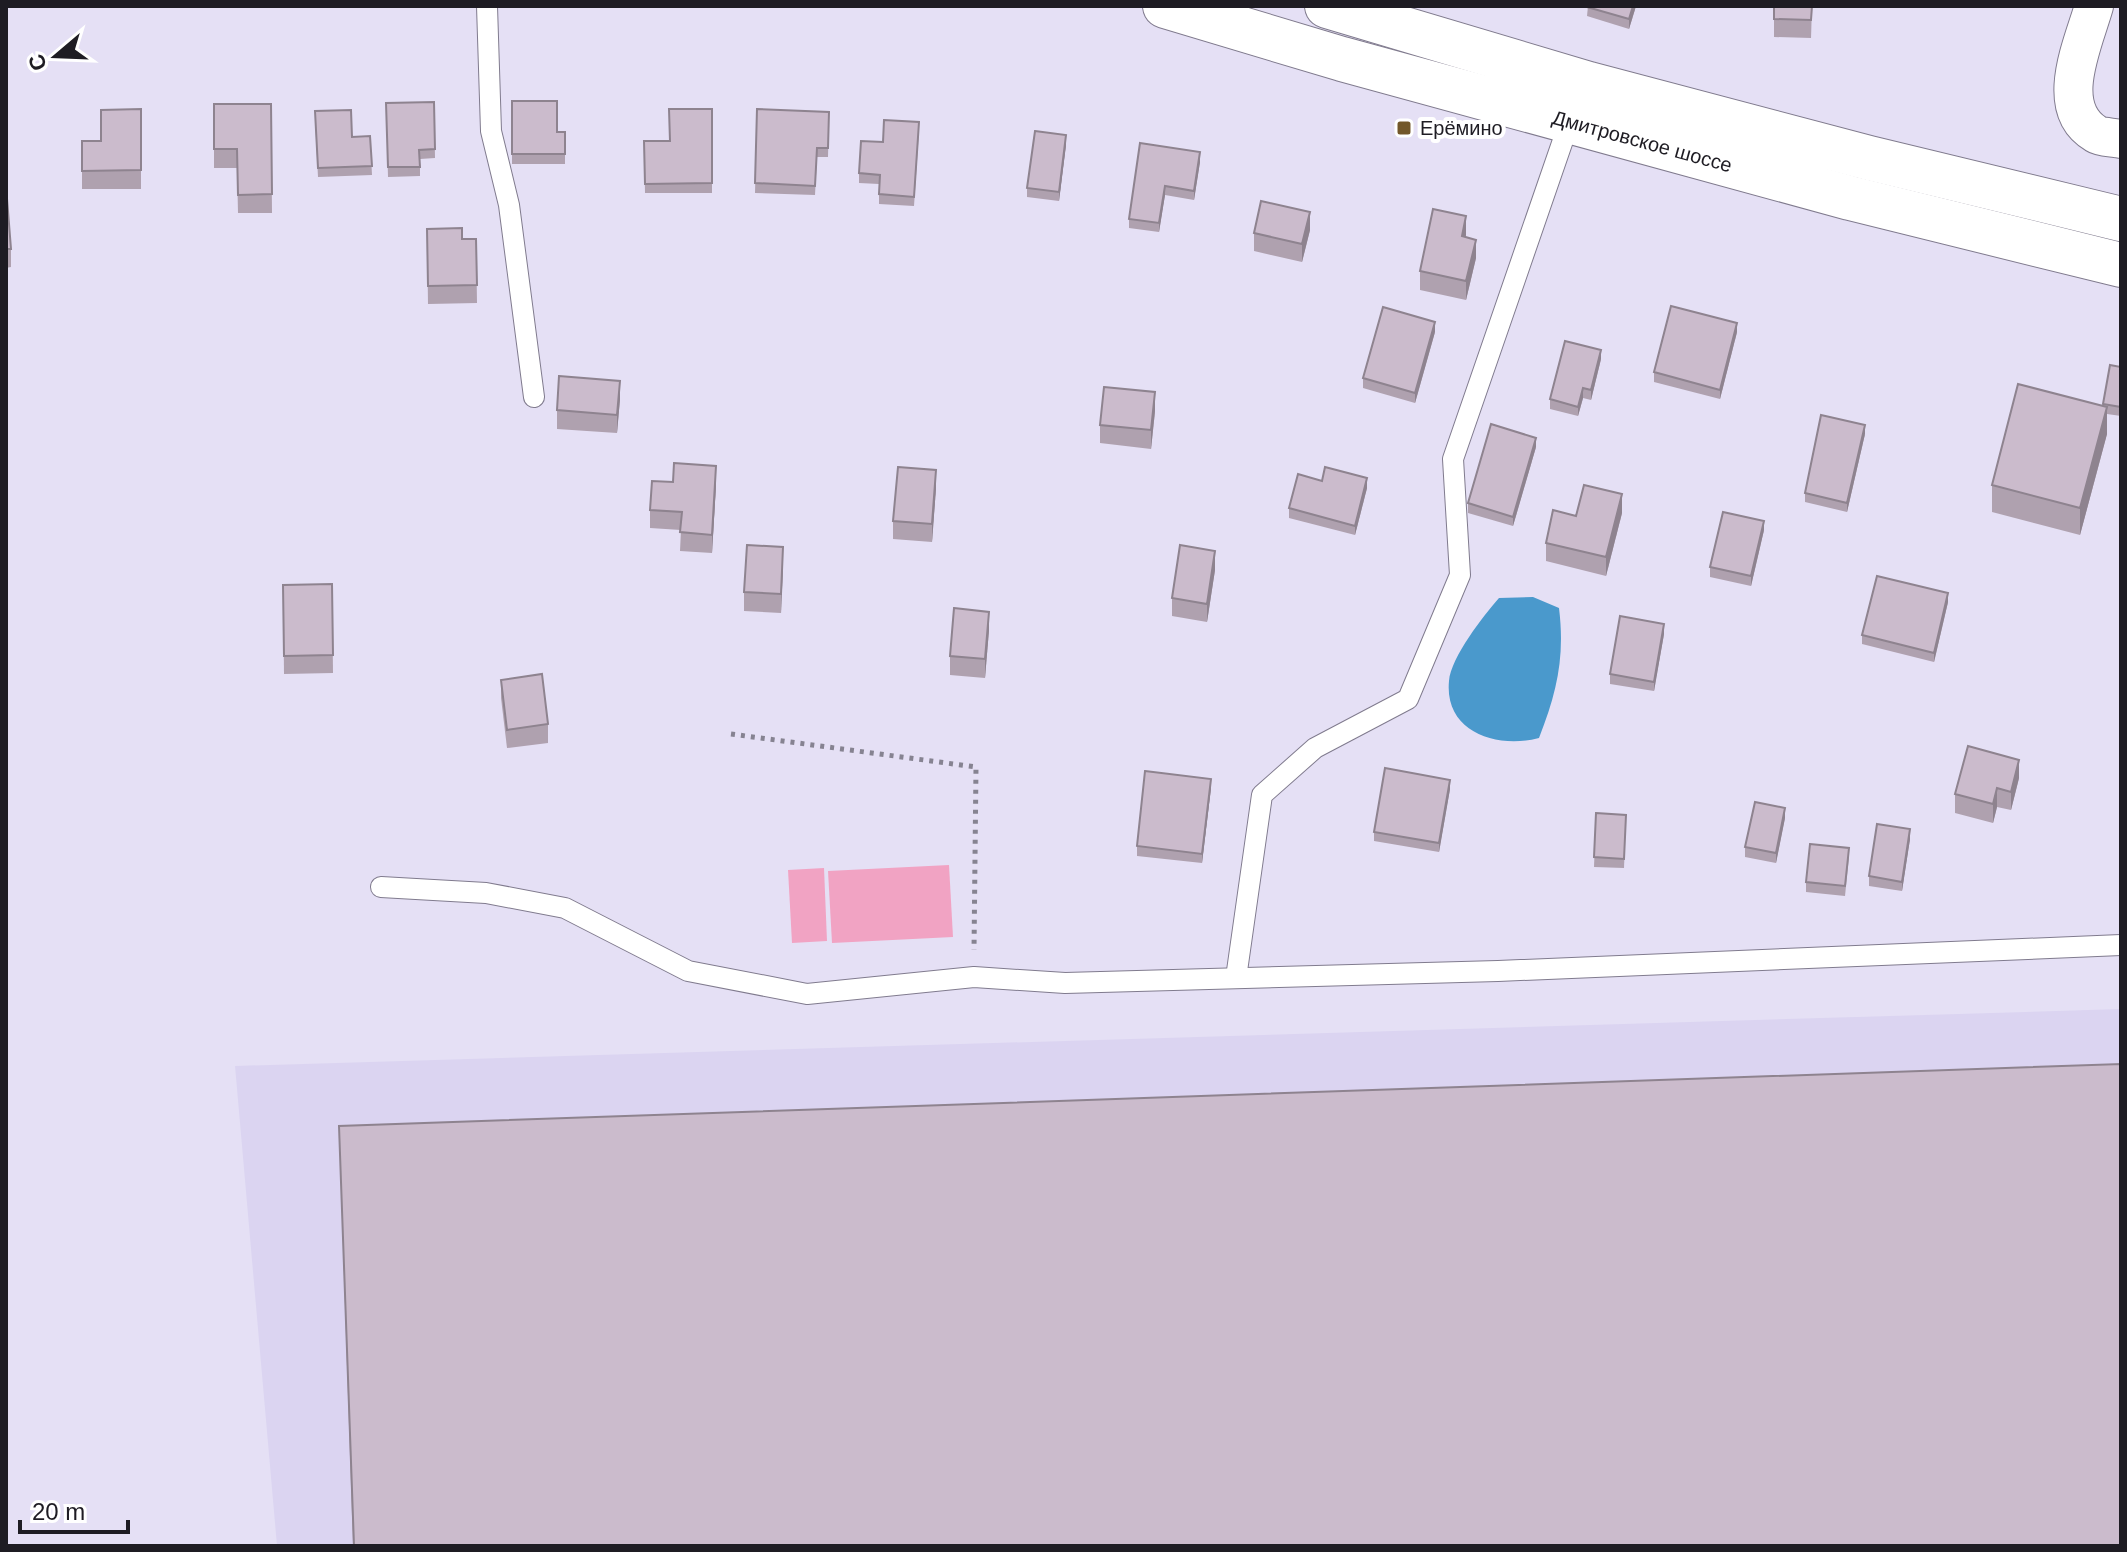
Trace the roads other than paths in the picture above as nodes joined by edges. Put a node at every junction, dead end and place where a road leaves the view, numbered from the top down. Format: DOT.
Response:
graph roads {
  1 [pos="487,6"];
  2 [pos="1165,6"];
  3 [pos="1327,6"];
  4 [pos="2094,6"];
  5 [pos="1570,120"];
  6 [pos="2121,139"];
  7 [pos="2121,219"];
  8 [pos="2121,265"];
  9 [pos="534,397"];
  10 [pos="381,887"];
  11 [pos="2121,945"];
  12 [pos="1236,978"];
  1 -- 9 [label="lane"];
  2 -- 5 [label="highway, Дмитровское шоссе"];
  3 -- 7 [label="highway, Дмитровское шоссе"];
  4 -- 6 [label="street"];
  5 -- 8 [label="highway, Дмитровское шоссе"];
  5 -- 12 [label="lane"];
  10 -- 12 [label="lane"];
  11 -- 12 [label="lane"];
}
